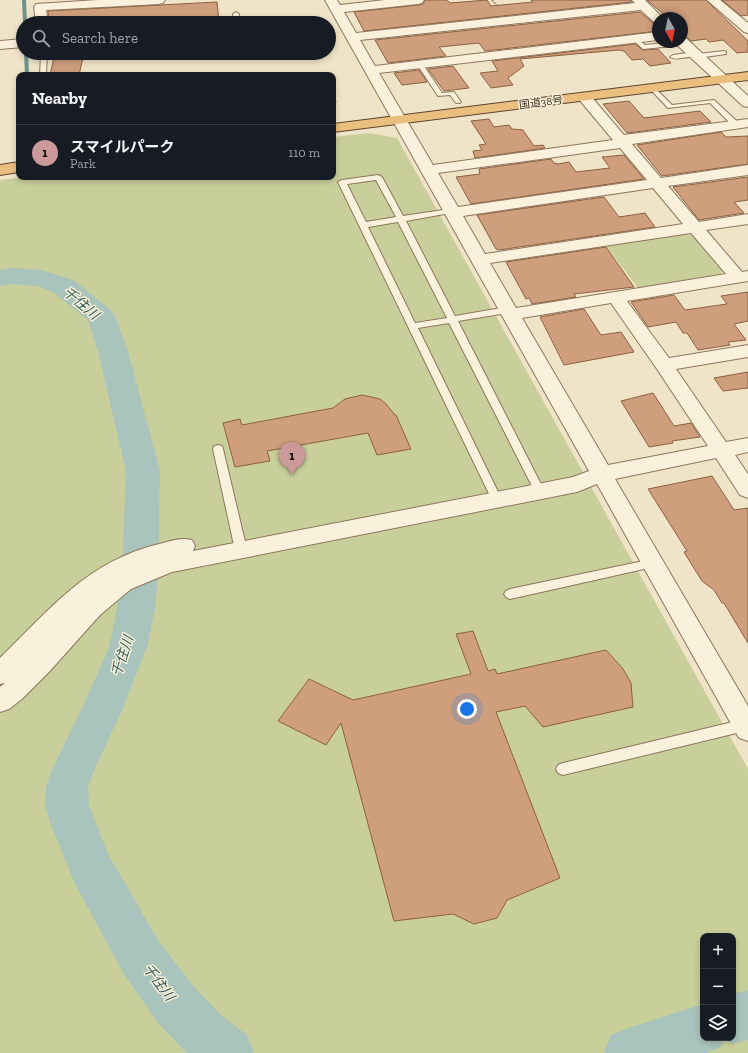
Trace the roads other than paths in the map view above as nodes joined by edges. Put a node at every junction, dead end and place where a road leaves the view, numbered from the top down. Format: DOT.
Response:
graph roads {
  1 [pos="159,0"];
  2 [pos="418,0"];
  3 [pos="713,0"];
  4 [pos="107,2"];
  5 [pos="641,3"];
  6 [pos="652,13"];
  7 [pos="41,16"];
  8 [pos="339,19"];
  9 [pos="745,25"];
  10 [pos="652,37"];
  11 [pos="635,39"];
  12 [pos="16,43"];
  13 [pos="0,44"];
  14 [pos="652,46"];
  15 [pos="688,48"];
  16 [pos="724,53"];
  17 [pos="696,55"];
  18 [pos="673,57"];
  19 [pos="44,60"];
  20 [pos="420,64"];
  21 [pos="748,67"];
  22 [pos="371,70"];
  23 [pos="43,72"];
  24 [pos="718,75"];
  25 [pos="748,76"];
  26 [pos="652,88"];
  27 [pos="584,97"];
  28 [pos="458,102"];
  29 [pos="748,103"];
  30 [pos="396,115"];
  31 [pos="336,118"];
  32 [pos="742,124"];
  33 [pos="336,127"];
  34 [pos="623,142"];
  35 [pos="16,156"];
  36 [pos="0,159"];
  37 [pos="16,167"];
  38 [pos="0,170"];
  39 [pos="427,170"];
  40 [pos="748,170"];
  41 [pos="658,183"];
  42 [pos="451,212"];
  43 [pos="401,219"];
  44 [pos="748,219"];
  45 [pos="363,225"];
  46 [pos="696,227"];
  47 [pos="479,260"];
  48 [pos="743,277"];
  49 [pos="615,297"];
  50 [pos="508,312"];
  51 [pos="453,319"];
  52 [pos="413,326"];
  53 [pos="748,351"];
  54 [pos="664,365"];
  55 [pos="748,445"];
  56 [pos="218,449"];
  57 [pos="721,450"];
  58 [pos="602,474"];
  59 [pos="537,485"];
  60 [pos="748,490"];
  61 [pos="494,493"];
  62 [pos="239,543"];
  63 [pos="653,563"];
  64 [pos="121,575"];
  65 [pos="510,594"];
  66 [pos="0,674"];
  67 [pos="0,700"];
  68 [pos="747,727"];
  69 [pos="563,769"];
  1 -- 4 [label="street"];
  2 -- 8 [label="street"];
  3 -- 9 [label="street"];
  4 -- 7 [label="street"];
  5 -- 6 [label="street"];
  5 -- 8 [label="street"];
  8 -- 22 [label="street"];
  10 -- 11 [label="street"];
  11 -- 14 [label="lane"];
  11 -- 20 [label="street"];
  12 -- 13 [label="street"];
  15 -- 17 [label="street"];
  16 -- 17 [label="lane"];
  17 -- 18 [label="lane"];
  17 -- 24 [label="street"];
  19 -- 23 [label="lane"];
  20 -- 22 [label="street"];
  20 -- 28 [label="lane"];
  21 -- 24 [label="highway, 国道38号"];
  22 -- 30 [label="street"];
  24 -- 25 [label="highway, 国道38号"];
  24 -- 26 [label="highway, 国道38号"];
  24 -- 28 [label="highway, 国道38号"];
  24 -- 29 [label="street"];
  26 -- 27 [label="highway, 国道38号"];
  26 -- 32 [label="lane"];
  27 -- 30 [label="highway, 国道38号"];
  27 -- 34 [label="street"];
  28 -- 30 [label="highway, 国道38号"];
  30 -- 31 [label="highway, 国道38号"];
  30 -- 33 [label="highway, 国道38号"];
  30 -- 39 [label="street"];
  32 -- 34 [label="street"];
  34 -- 39 [label="street"];
  34 -- 41 [label="street"];
  35 -- 36 [label="highway"];
  37 -- 38 [label="highway"];
  39 -- 42 [label="street"];
  40 -- 41 [label="street"];
  41 -- 42 [label="street"];
  41 -- 46 [label="street"];
  42 -- 43 [label="lane"];
  42 -- 47 [label="street"];
  43 -- 45 [label="lane"];
  43 -- 45 [label="lane"];
  43 -- 51 [label="lane"];
  44 -- 46 [label="street"];
  45 -- 52 [label="lane"];
  46 -- 47 [label="street"];
  46 -- 48 [label="street"];
  47 -- 50 [label="street"];
  48 -- 49 [label="street"];
  49 -- 50 [label="street"];
  49 -- 54 [label="street"];
  50 -- 51 [label="lane"];
  50 -- 58 [label="street"];
  51 -- 52 [label="lane"];
  51 -- 59 [label="lane"];
  52 -- 61 [label="lane"];
  53 -- 54 [label="street"];
  54 -- 57 [label="street"];
  55 -- 57 [label="street"];
  56 -- 62 [label="lane"];
  57 -- 58 [label="street"];
  57 -- 60 [label="street"];
  58 -- 59 [label="street"];
  58 -- 63 [label="street"];
  59 -- 61 [label="street"];
  61 -- 62 [label="street"];
  62 -- 64 [label="street"];
  63 -- 65 [label="lane"];
  63 -- 68 [label="street"];
  64 -- 66 [label="street"];
  64 -- 67 [label="street"];
  68 -- 69 [label="lane"];
}
